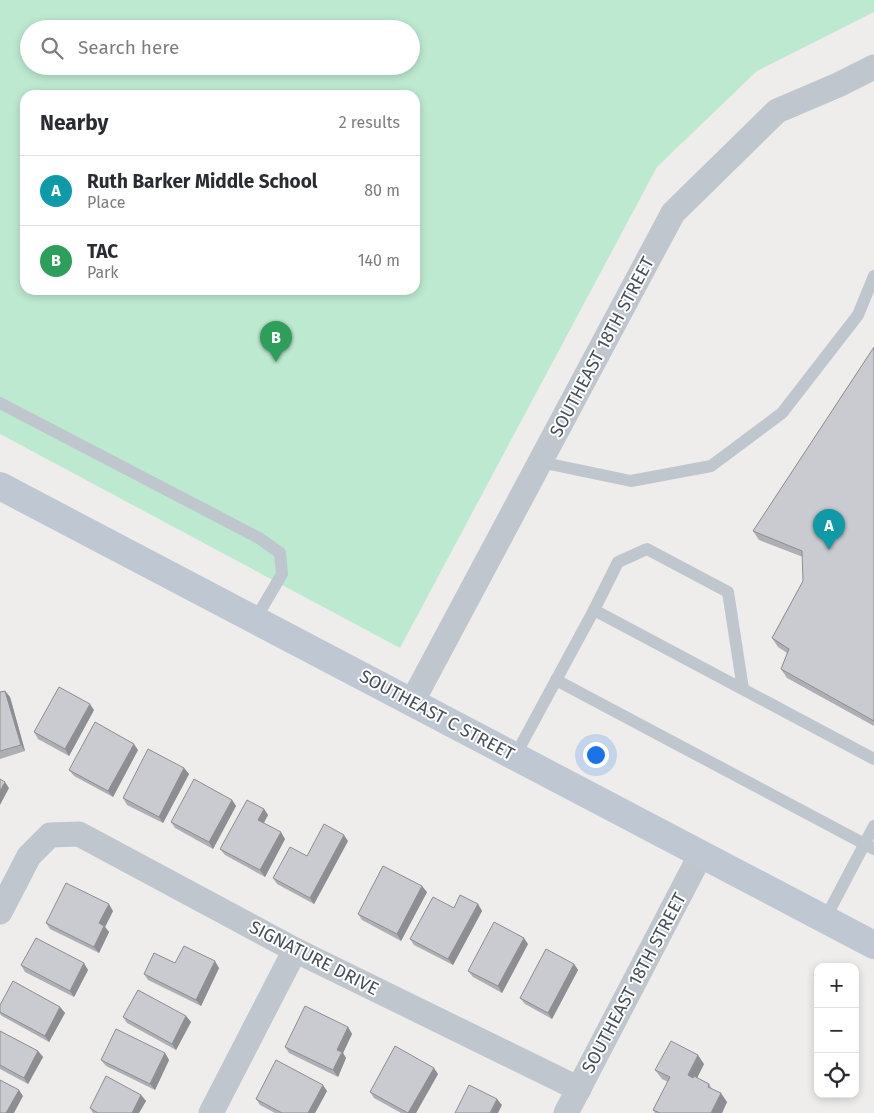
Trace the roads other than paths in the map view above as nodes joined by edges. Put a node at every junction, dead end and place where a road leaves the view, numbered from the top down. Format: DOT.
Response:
graph roads {
  1 [pos="874,67"];
  2 [pos="874,276"];
  3 [pos="0,403"];
  4 [pos="540,462"];
  5 [pos="0,486"];
  6 [pos="594,610"];
  7 [pos="255,620"];
  8 [pos="556,680"];
  9 [pos="743,689"];
  10 [pos="412,702"];
  11 [pos="515,756"];
  12 [pos="874,759"];
  13 [pos="874,826"];
  14 [pos="869,847"];
  15 [pos="701,854"];
  16 [pos="0,912"];
  17 [pos="825,919"];
  18 [pos="874,945"];
  19 [pos="295,950"];
  20 [pos="579,1089"];
  21 [pos="210,1113"];
  22 [pos="566,1113"];
  1 -- 4 [label="street, SOUTHEAST 18TH STREET"];
  2 -- 4 [label="lane"];
  3 -- 7 [label="lane"];
  4 -- 10 [label="street, SOUTHEAST 18TH STREET"];
  5 -- 7 [label="street, SOUTHEAST C STREET"];
  6 -- 8 [label="lane"];
  6 -- 9 [label="lane"];
  6 -- 9 [label="lane"];
  7 -- 10 [label="street, SOUTHEAST C STREET"];
  8 -- 11 [label="lane"];
  8 -- 14 [label="lane"];
  9 -- 12 [label="lane"];
  10 -- 11 [label="street, SOUTHEAST C STREET"];
  11 -- 15 [label="street, SOUTHEAST C STREET"];
  13 -- 14 [label="lane"];
  14 -- 17 [label="lane"];
  15 -- 17 [label="street, SOUTHEAST C STREET"];
  15 -- 20 [label="street, SOUTHEAST 18TH STREET"];
  16 -- 19 [label="street, SIGNATURE DRIVE"];
  17 -- 18 [label="street, SOUTHEAST C STREET"];
  19 -- 20 [label="street, SIGNATURE DRIVE"];
  19 -- 21 [label="street"];
  20 -- 22 [label="street, SOUTHEAST 18TH STREET"];
}
